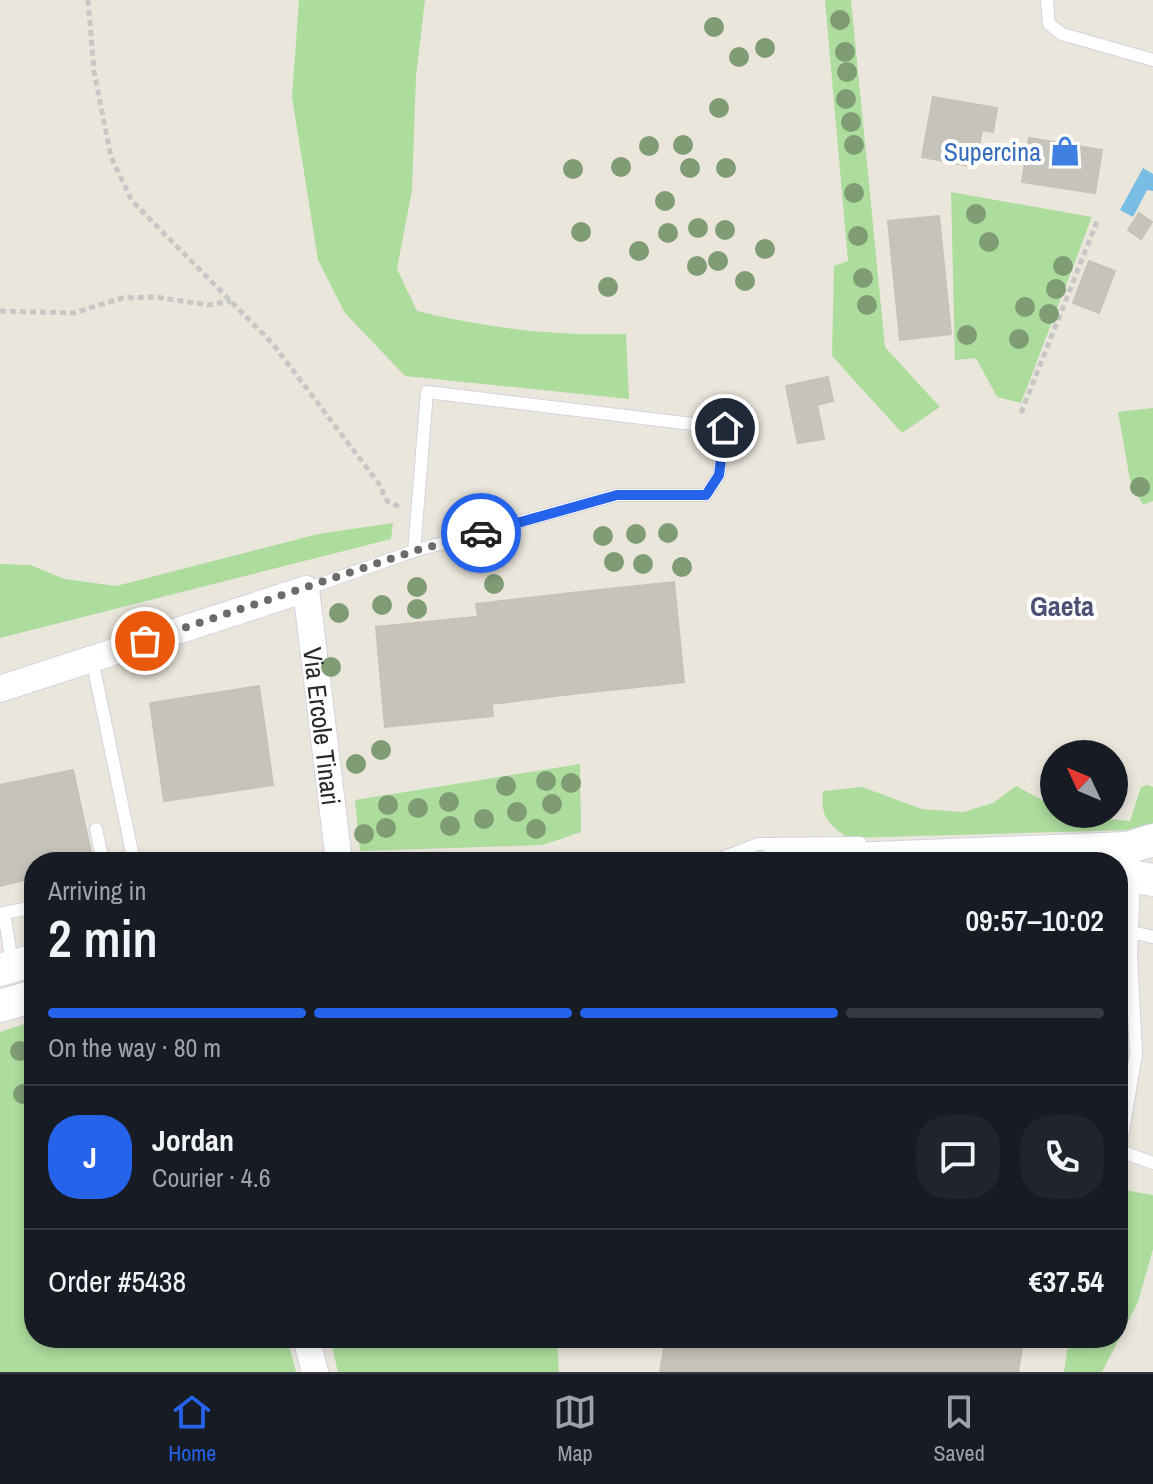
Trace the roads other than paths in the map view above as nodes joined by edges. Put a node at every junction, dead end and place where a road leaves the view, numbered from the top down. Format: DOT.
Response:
graph roads {
  1 [pos="1047,0"];
  2 [pos="1153,60"];
  3 [pos="414,551"];
  4 [pos="306,589"];
  5 [pos="92,659"];
  6 [pos="0,689"];
  7 [pos="96,829"];
  8 [pos="1153,840"];
  9 [pos="101,852"];
  10 [pos="132,852"];
  11 [pos="338,852"];
  12 [pos="738,852"];
  13 [pos="998,852"];
  14 [pos="1028,852"];
  15 [pos="1135,877"];
  16 [pos="24,909"];
  17 [pos="1131,932"];
  18 [pos="1153,937"];
  19 [pos="16,966"];
  20 [pos="24,999"];
  21 [pos="0,1006"];
  22 [pos="1128,1102"];
  23 [pos="1128,1158"];
  24 [pos="1153,1163"];
  25 [pos="309,1348"];
  26 [pos="315,1372"];
  1 -- 2 [label="lane"];
  3 -- 3 [label="lane"];
  3 -- 4 [label="lane"];
  4 -- 5 [label="street"];
  4 -- 11 [label="street, Via Ercole Tinari"];
  5 -- 6 [label="street"];
  5 -- 10 [label="lane"];
  7 -- 9 [label="lane"];
  8 -- 14 [label="street"];
  12 -- 13 [label="lane"];
  15 -- 17 [label="lane"];
  16 -- 19 [label="lane"];
  17 -- 18 [label="lane"];
  17 -- 22 [label="lane"];
  20 -- 21 [label="street"];
  23 -- 24 [label="lane"];
  25 -- 26 [label="street"];
}
